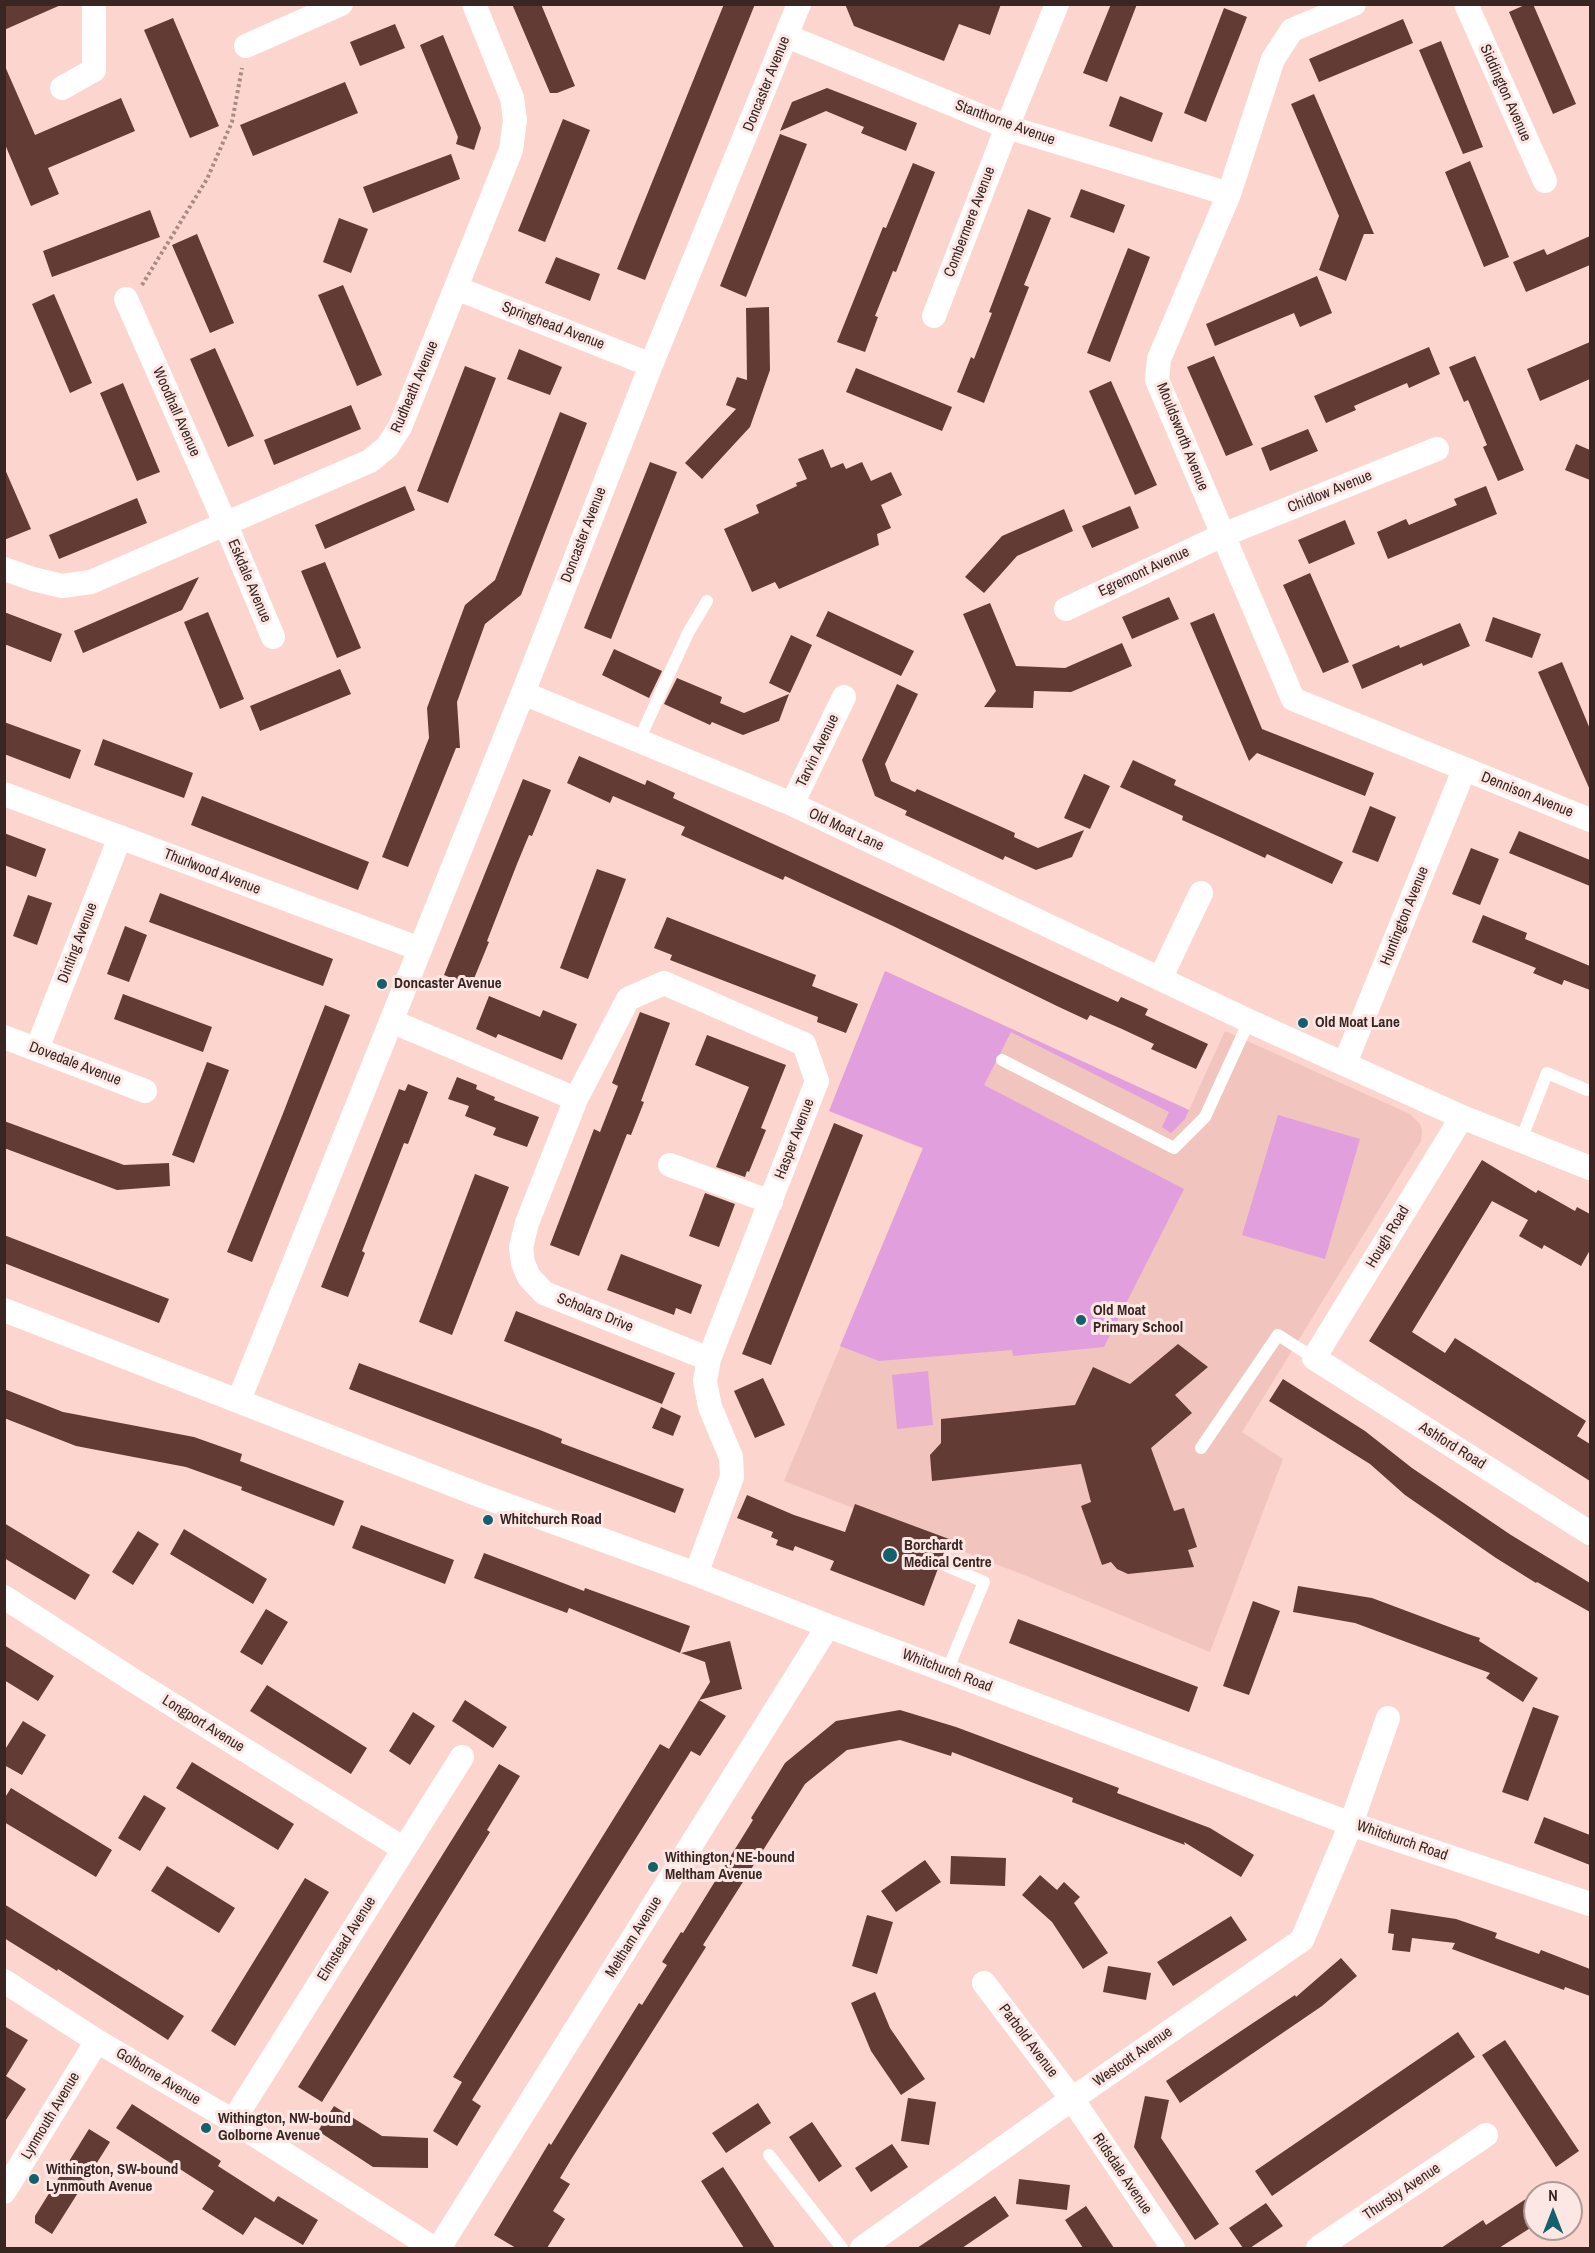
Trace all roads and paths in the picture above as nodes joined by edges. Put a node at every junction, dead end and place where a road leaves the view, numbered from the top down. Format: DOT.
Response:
graph roads {
  1 [pos="94,4"];
  2 [pos="341,4"];
  3 [pos="474,4"];
  4 [pos="799,4"];
  5 [pos="1057,4"];
  6 [pos="1354,4"];
  7 [pos="1466,4"];
  8 [pos="787,36"];
  9 [pos="246,46"];
  10 [pos="62,88"];
  11 [pos="1007,127"];
  12 [pos="1545,181"];
  13 [pos="1229,194"];
  14 [pos="456,288"];
  15 [pos="126,299"];
  16 [pos="934,316"];
  17 [pos="651,364"];
  18 [pos="1437,449"];
  19 [pos="226,525"];
  20 [pos="1223,535"];
  21 [pos="4,569"];
  22 [pos="707,601"];
  23 [pos="1066,609"];
  24 [pos="273,637"];
  25 [pos="523,693"];
  26 [pos="844,697"];
  27 [pos="639,740"];
  28 [pos="1464,770"];
  29 [pos="4,794"];
  30 [pos="792,804"];
  31 [pos="1590,820"];
  32 [pos="120,837"];
  33 [pos="1201,893"];
  34 [pos="420,949"];
  35 [pos="1160,979"];
  36 [pos="391,1021"];
  37 [pos="1250,1021"];
  38 [pos="4,1037"];
  39 [pos="37,1049"];
  40 [pos="1002,1060"];
  41 [pos="1346,1063"];
  42 [pos="1587,1090"];
  43 [pos="146,1091"];
  44 [pos="576,1099"];
  45 [pos="1462,1117"];
  46 [pos="1521,1140"];
  47 [pos="670,1166"];
  48 [pos="1590,1168"];
  49 [pos="771,1202"];
  50 [pos="4,1310"];
  51 [pos="1314,1358"];
  52 [pos="709,1359"];
  53 [pos="239,1400"];
  54 [pos="1201,1448"];
  55 [pos="1590,1533"];
  56 [pos="947,1566"];
  57 [pos="696,1574"];
  58 [pos="4,1597"];
  59 [pos="828,1626"];
  60 [pos="947,1671"];
  61 [pos="1388,1718"];
  62 [pos="462,1757"];
  63 [pos="1351,1824"];
  64 [pos="404,1849"];
  65 [pos="1590,1904"];
  66 [pos="4,1981"];
  67 [pos="984,1983"];
  68 [pos="97,2041"];
  69 [pos="1072,2099"];
  70 [pos="233,2121"];
  71 [pos="1486,2135"];
  72 [pos="769,2155"];
  73 [pos="4,2192"];
  74 [pos="433,2248"];
  75 [pos="439,2248"];
  76 [pos="842,2248"];
  77 [pos="862,2248"];
  78 [pos="1173,2248"];
  79 [pos="1318,2248"];
  1 -- 10 [label="street"];
  2 -- 9 [label="street"];
  3 -- 14 [label="street, Rudheath Avenue"];
  4 -- 8 [label="street, Doncaster Avenue"];
  5 -- 11 [label="street, Combermere Avenue"];
  6 -- 13 [label="street, Mouldsworth Avenue"];
  7 -- 12 [label="street, Siddington Avenue"];
  8 -- 11 [label="street, Stanthorne Avenue"];
  8 -- 17 [label="street, Doncaster Avenue"];
  9 -- 15 [label="path"];
  11 -- 13 [label="street, Stanthorne Avenue"];
  11 -- 16 [label="street, Combermere Avenue"];
  13 -- 20 [label="street, Mouldsworth Avenue"];
  14 -- 17 [label="street, Springhead Avenue"];
  14 -- 19 [label="street, Rudheath Avenue"];
  15 -- 19 [label="street, Woodhall Avenue"];
  17 -- 25 [label="street, Doncaster Avenue"];
  18 -- 20 [label="street, Chidlow Avenue"];
  19 -- 21 [label="street, Rudheath Avenue"];
  19 -- 24 [label="street, Eskdale Avenue"];
  20 -- 23 [label="street, Egremont Avenue"];
  20 -- 28 [label="street, Mouldsworth Avenue"];
  22 -- 27 [label="lane"];
  25 -- 27 [label="street, Old Moat Lane"];
  25 -- 34 [label="street, Doncaster Avenue"];
  26 -- 30 [label="street, Tarvin Avenue"];
  27 -- 30 [label="street, Old Moat Lane"];
  28 -- 31 [label="street, Dennison Avenue"];
  28 -- 41 [label="street, Huntington Avenue"];
  29 -- 32 [label="street, Thurlwood Avenue"];
  30 -- 35 [label="street, Old Moat Lane"];
  32 -- 34 [label="street, Thurlwood Avenue"];
  32 -- 39 [label="street, Dinting Avenue"];
  33 -- 35 [label="street"];
  34 -- 36 [label="street, Doncaster Avenue"];
  35 -- 37 [label="street, Old Moat Lane"];
  36 -- 44 [label="street"];
  36 -- 53 [label="street, Doncaster Avenue"];
  37 -- 40 [label="lane"];
  37 -- 41 [label="street, Old Moat Lane"];
  38 -- 39 [label="street, Dovedale Avenue"];
  39 -- 43 [label="street, Dovedale Avenue"];
  41 -- 45 [label="street, Old Moat Lane"];
  42 -- 46 [label="lane"];
  44 -- 49 [label="street, Hasper Avenue"];
  44 -- 52 [label="street, Scholars Drive"];
  45 -- 46 [label="street, Old Moat Lane"];
  45 -- 51 [label="street, Hough Road"];
  46 -- 48 [label="street, Old Moat Lane"];
  47 -- 49 [label="street"];
  49 -- 52 [label="street, Hasper Avenue"];
  50 -- 53 [label="street, Whitchurch Road"];
  51 -- 54 [label="lane"];
  51 -- 55 [label="street, Ashford Road"];
  52 -- 57 [label="street, Hasper Avenue"];
  53 -- 57 [label="street, Whitchurch Road"];
  56 -- 60 [label="lane"];
  57 -- 59 [label="street, Whitchurch Road"];
  58 -- 64 [label="street, Longport Avenue"];
  59 -- 60 [label="street, Whitchurch Road"];
  59 -- 75 [label="street, Meltham Avenue"];
  60 -- 63 [label="street, Whitchurch Road"];
  61 -- 63 [label="street, Westcott Avenue"];
  62 -- 64 [label="street, Elmstead Avenue"];
  63 -- 65 [label="street, Whitchurch Road"];
  63 -- 69 [label="street, Westcott Avenue"];
  64 -- 70 [label="street, Elmstead Avenue"];
  66 -- 68 [label="street, Golborne Avenue"];
  67 -- 69 [label="street, Parbold Avenue"];
  68 -- 70 [label="street, Golborne Avenue"];
  68 -- 73 [label="street, Lynmouth Avenue"];
  69 -- 77 [label="street, Westcott Avenue"];
  69 -- 78 [label="street, Ridsdale Avenue"];
  70 -- 74 [label="street, Golborne Avenue"];
  71 -- 79 [label="street, Thursby Avenue"];
  72 -- 76 [label="lane"];
}
